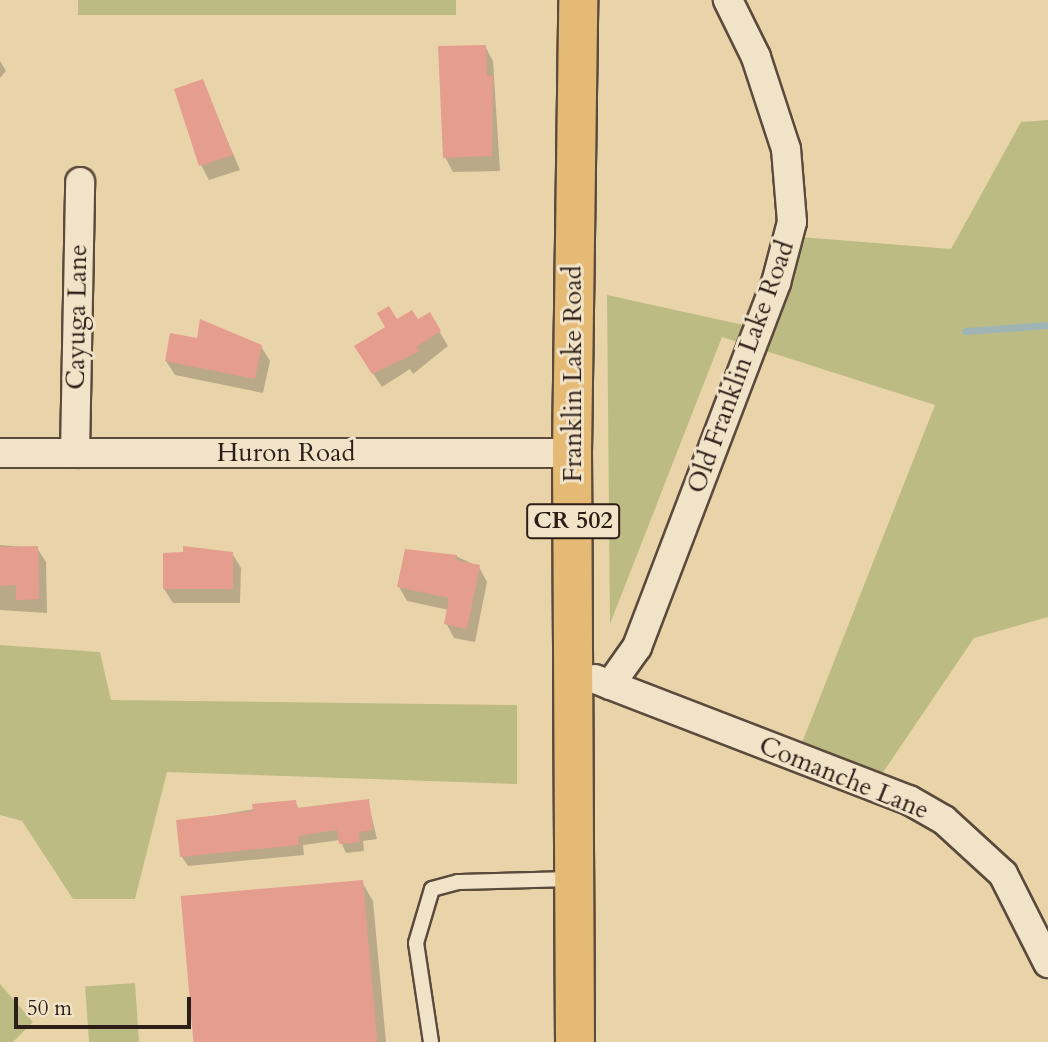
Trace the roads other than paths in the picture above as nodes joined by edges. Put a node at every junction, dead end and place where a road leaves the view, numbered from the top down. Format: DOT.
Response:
graph roads {
  1 [pos="578,0"];
  2 [pos="728,0"];
  3 [pos="80,182"];
  4 [pos="0,453"];
  5 [pos="75,453"];
  6 [pos="572,453"];
  7 [pos="575,671"];
  8 [pos="610,685"];
  9 [pos="572,879"];
  10 [pos="1048,962"];
  11 [pos="431,1042"];
  12 [pos="575,1042"];
  1 -- 6 [label="main road, Franklin Lake Road / CR 502"];
  2 -- 8 [label="street, Old Franklin Lake Road"];
  3 -- 5 [label="street, Cayuga Lane"];
  4 -- 5 [label="street, Huron Road"];
  5 -- 6 [label="street, Huron Road"];
  6 -- 7 [label="main road, Franklin Lake Road / CR 502"];
  7 -- 8 [label="street, Comanche Lane"];
  7 -- 9 [label="main road, Franklin Lake Road / CR 502"];
  8 -- 10 [label="street, Comanche Lane"];
  9 -- 11 [label="lane"];
  9 -- 12 [label="main road, Franklin Lake Road / CR 502"];
}
